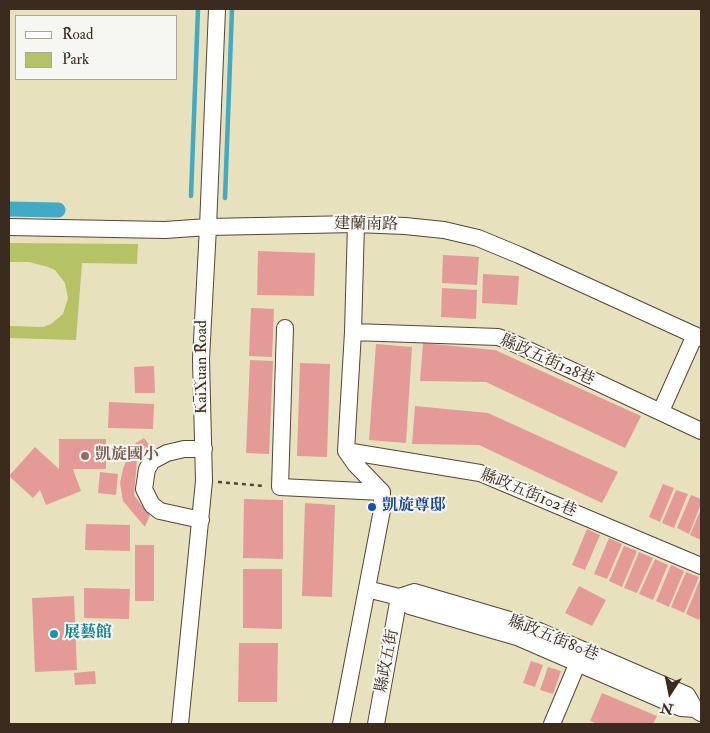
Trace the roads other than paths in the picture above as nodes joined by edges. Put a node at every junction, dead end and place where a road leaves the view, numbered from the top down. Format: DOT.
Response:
graph roads {
  1 [pos="217,9"];
  2 [pos="356,224"];
  3 [pos="9,227"];
  4 [pos="208,227"];
  5 [pos="285,328"];
  6 [pos="353,332"];
  7 [pos="698,337"];
  8 [pos="661,411"];
  9 [pos="701,431"];
  10 [pos="204,449"];
  11 [pos="346,451"];
  12 [pos="382,492"];
  13 [pos="201,520"];
  14 [pos="701,566"];
  15 [pos="367,589"];
  16 [pos="399,597"];
  17 [pos="580,657"];
  18 [pos="699,708"];
  19 [pos="180,724"];
  20 [pos="341,724"];
  21 [pos="376,724"];
  22 [pos="552,724"];
  1 -- 4 [label="street, KaiXuan Road"];
  2 -- 4 [label="street, 建蘭南路"];
  2 -- 6 [label="street"];
  2 -- 7 [label="street, 建蘭南路"];
  3 -- 4 [label="street, 建蘭南路"];
  4 -- 10 [label="street, KaiXuan Road"];
  5 -- 12 [label="street"];
  6 -- 8 [label="street, 縣政五街128巷"];
  6 -- 11 [label="street"];
  7 -- 8 [label="street"];
  8 -- 9 [label="street, 縣政五街128巷"];
  10 -- 13 [label="street, KaiXuan Road"];
  10 -- 13 [label="street"];
  11 -- 12 [label="street"];
  11 -- 14 [label="street, 縣政五街102巷"];
  12 -- 15 [label="street"];
  13 -- 19 [label="street, KaiXuan Road"];
  15 -- 16 [label="street, 縣政五街80巷"];
  15 -- 20 [label="street"];
  16 -- 17 [label="street, 縣政五街80巷"];
  16 -- 21 [label="street, 縣政五街"];
  17 -- 18 [label="street, 縣政五街80巷"];
  17 -- 22 [label="street"];
}
